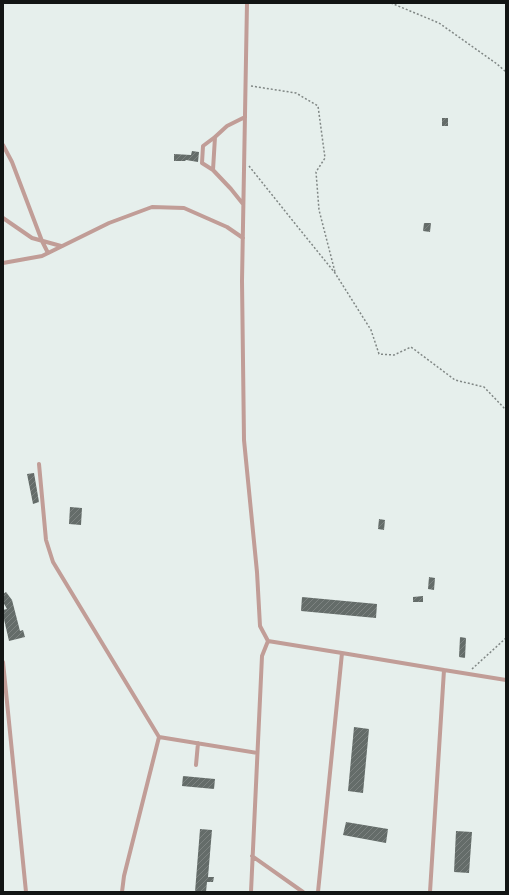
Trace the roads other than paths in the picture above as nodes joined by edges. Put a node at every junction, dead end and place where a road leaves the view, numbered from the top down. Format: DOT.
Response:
graph roads {
  1 [pos="247,3"];
  2 [pos="245,117"];
  3 [pos="215,137"];
  4 [pos="3,145"];
  5 [pos="213,170"];
  6 [pos="243,204"];
  7 [pos="3,218"];
  8 [pos="243,238"];
  9 [pos="42,241"];
  10 [pos="61,246"];
  11 [pos="48,253"];
  12 [pos="3,263"];
  13 [pos="39,464"];
  14 [pos="268,641"];
  15 [pos="342,653"];
  16 [pos="3,662"];
  17 [pos="444,670"];
  18 [pos="506,680"];
  19 [pos="159,737"];
  20 [pos="198,743"];
  21 [pos="257,753"];
  22 [pos="196,765"];
  23 [pos="252,856"];
  24 [pos="26,892"];
  25 [pos="122,892"];
  26 [pos="251,892"];
  27 [pos="303,892"];
  28 [pos="318,892"];
  29 [pos="430,892"];
  1 -- 2 [label="lane"];
  2 -- 3 [label="lane"];
  2 -- 6 [label="lane"];
  3 -- 5 [label="lane"];
  3 -- 5 [label="lane"];
  4 -- 9 [label="lane"];
  5 -- 6 [label="lane"];
  6 -- 8 [label="lane"];
  7 -- 9 [label="lane"];
  8 -- 10 [label="lane"];
  8 -- 14 [label="lane"];
  9 -- 10 [label="lane"];
  9 -- 11 [label="lane"];
  10 -- 11 [label="lane"];
  11 -- 12 [label="lane"];
  13 -- 19 [label="lane"];
  14 -- 15 [label="lane"];
  14 -- 21 [label="lane"];
  15 -- 17 [label="lane"];
  15 -- 28 [label="lane"];
  16 -- 24 [label="lane"];
  17 -- 18 [label="lane"];
  17 -- 29 [label="lane"];
  19 -- 20 [label="lane"];
  19 -- 25 [label="lane"];
  20 -- 21 [label="lane"];
  20 -- 22 [label="lane"];
  21 -- 23 [label="lane"];
  23 -- 26 [label="lane"];
  23 -- 27 [label="lane"];
}
